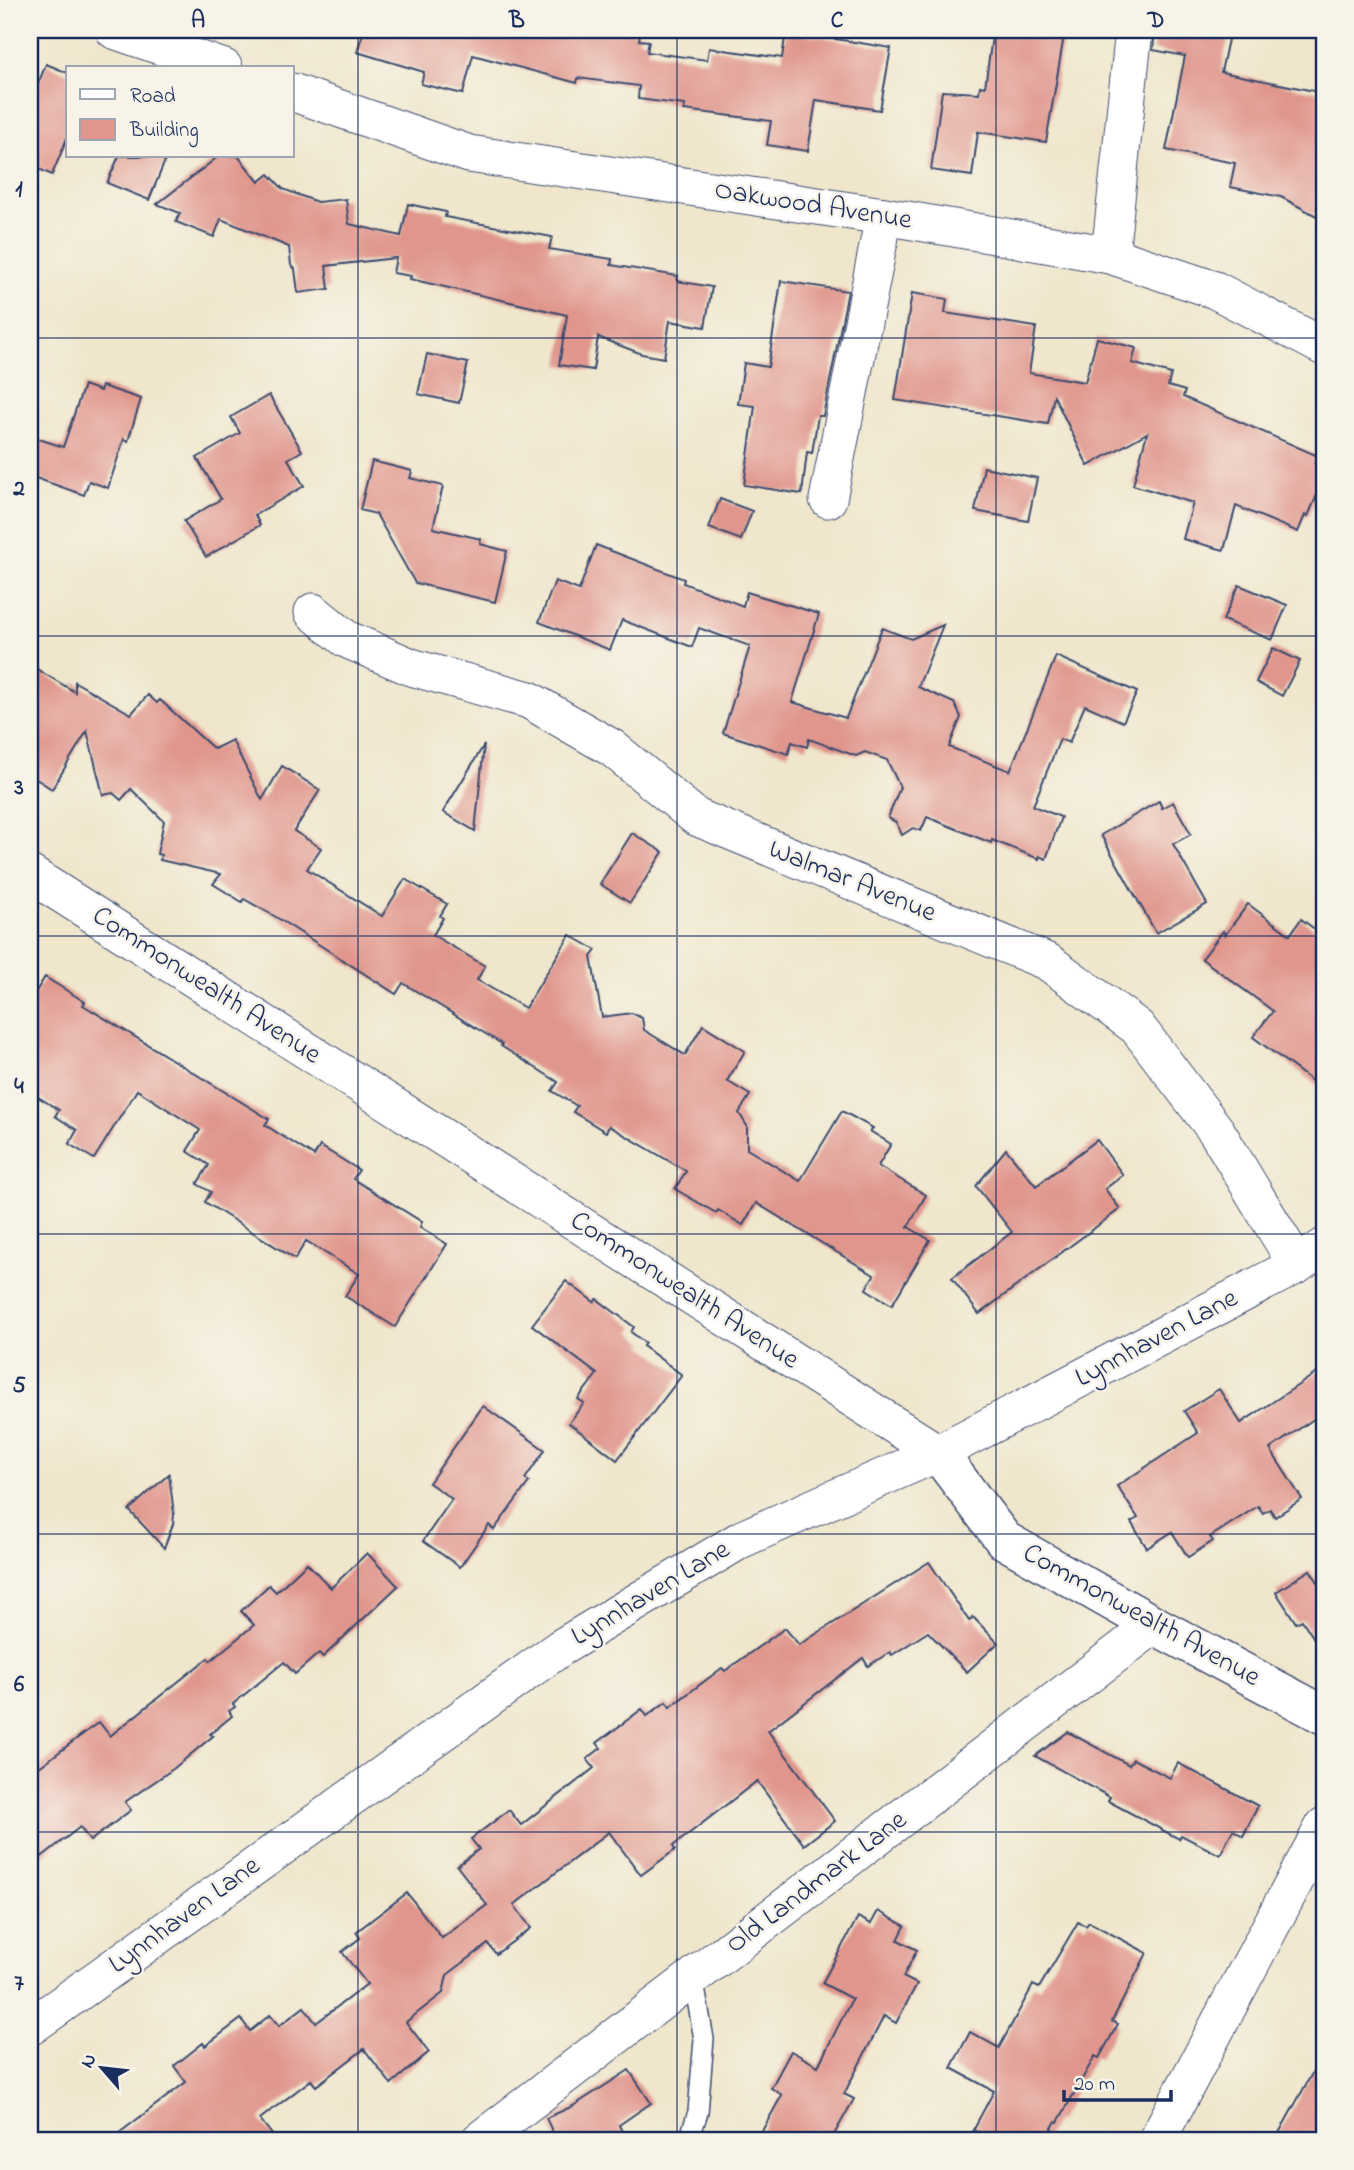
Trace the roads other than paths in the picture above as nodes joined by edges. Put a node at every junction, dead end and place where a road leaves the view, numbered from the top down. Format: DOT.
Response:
graph roads {
  1 [pos="114,30"];
  2 [pos="1134,30"];
  3 [pos="218,66"];
  4 [pos="294,93"];
  5 [pos="884,216"];
  6 [pos="1110,255"];
  7 [pos="1324,347"];
  8 [pos="828,499"];
  9 [pos="313,612"];
  10 [pos="30,874"];
  11 [pos="1310,1256"];
  12 [pos="938,1453"];
  13 [pos="1154,1625"];
  14 [pos="1324,1715"];
  15 [pos="1324,1826"];
  16 [pos="693,1978"];
  17 [pos="30,2027"];
  18 [pos="480,2140"];
  19 [pos="688,2140"];
  20 [pos="1157,2140"];
  1 -- 3 [label="street"];
  2 -- 6 [label="street"];
  4 -- 5 [label="street, Oakwood Avenue"];
  5 -- 6 [label="street, Oakwood Avenue"];
  5 -- 8 [label="street"];
  6 -- 7 [label="street, Oakwood Avenue"];
  9 -- 11 [label="street, Walmar Avenue"];
  10 -- 12 [label="street, Commonwealth Avenue"];
  11 -- 12 [label="street, Lynnhaven Lane"];
  12 -- 13 [label="street, Commonwealth Avenue"];
  12 -- 17 [label="street, Lynnhaven Lane"];
  13 -- 14 [label="street, Commonwealth Avenue"];
  13 -- 16 [label="street, Old Landmark Lane"];
  15 -- 20 [label="street"];
  16 -- 18 [label="street, Old Landmark Lane"];
  16 -- 19 [label="lane"];
}
